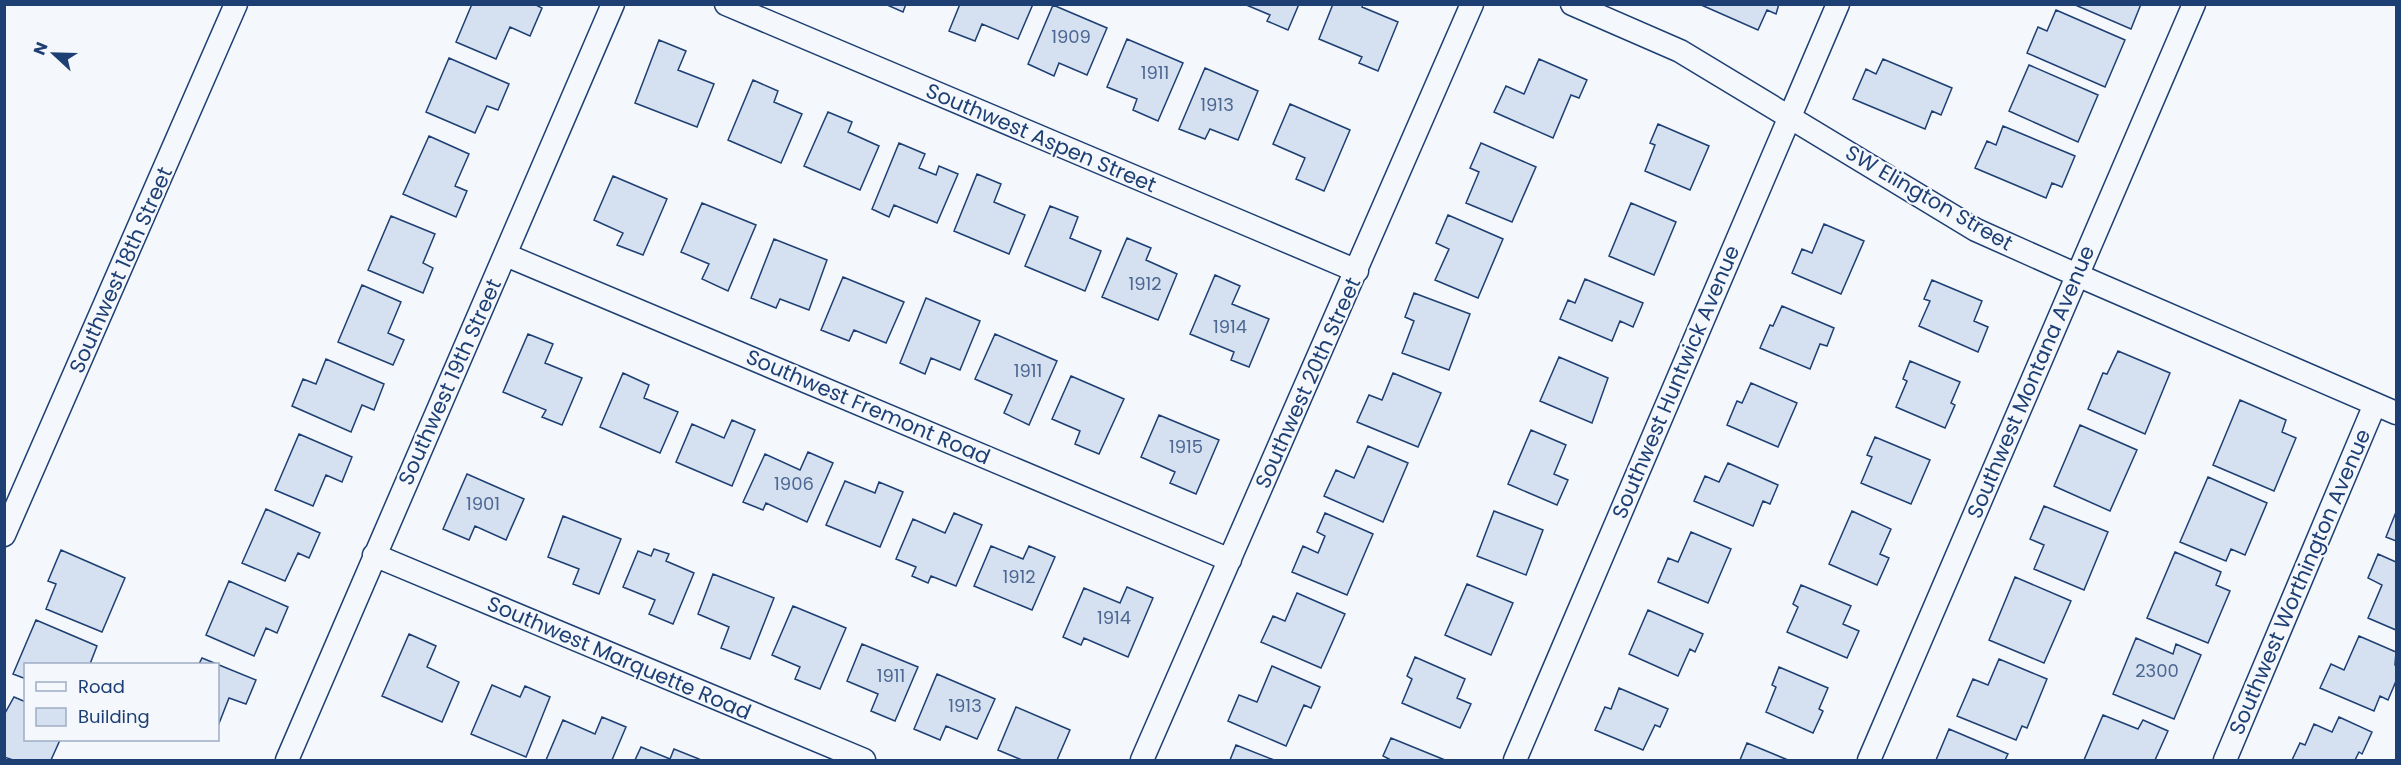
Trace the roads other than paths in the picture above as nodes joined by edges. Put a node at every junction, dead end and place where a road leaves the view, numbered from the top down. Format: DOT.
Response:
graph roads {
  1 [pos="236,4"];
  2 [pos="613,4"];
  3 [pos="726,4"];
  4 [pos="1472,4"];
  5 [pos="1572,4"];
  6 [pos="1838,4"];
  7 [pos="2194,4"];
  8 [pos="1789,116"];
  9 [pos="507,255"];
  10 [pos="1357,271"];
  11 [pos="2077,275"];
  12 [pos="2375,404"];
  13 [pos="2397,413"];
  14 [pos="4,535"];
  15 [pos="374,555"];
  16 [pos="1230,560"];
  17 [pos="287,760"];
  18 [pos="864,760"];
  19 [pos="1142,760"];
  20 [pos="1515,760"];
  21 [pos="1869,760"];
  22 [pos="2225,760"];
  1 -- 14 [label="street, Southwest 18th Street"];
  2 -- 9 [label="street, Southwest 19th Street"];
  3 -- 10 [label="street, Southwest Aspen Street"];
  4 -- 10 [label="street, Southwest 20th Street"];
  5 -- 8 [label="street, SW Elington Street"];
  6 -- 8 [label="street, Southwest Huntwick Avenue"];
  7 -- 11 [label="street, Southwest Montana Avenue"];
  8 -- 11 [label="street, SW Elington Street"];
  8 -- 20 [label="street, Southwest Huntwick Avenue"];
  9 -- 15 [label="street, Southwest 19th Street"];
  9 -- 16 [label="street, Southwest Fremont Road"];
  10 -- 16 [label="street, Southwest 20th Street"];
  11 -- 12 [label="street, SW Elington Street"];
  11 -- 21 [label="street, Southwest Montana Avenue"];
  12 -- 13 [label="street, SW Elington Street"];
  12 -- 22 [label="street, Southwest Worthington Avenue"];
  15 -- 17 [label="street, Southwest 19th Street"];
  15 -- 18 [label="street, Southwest Marquette Road"];
  16 -- 19 [label="street, Southwest 20th Street"];
}
